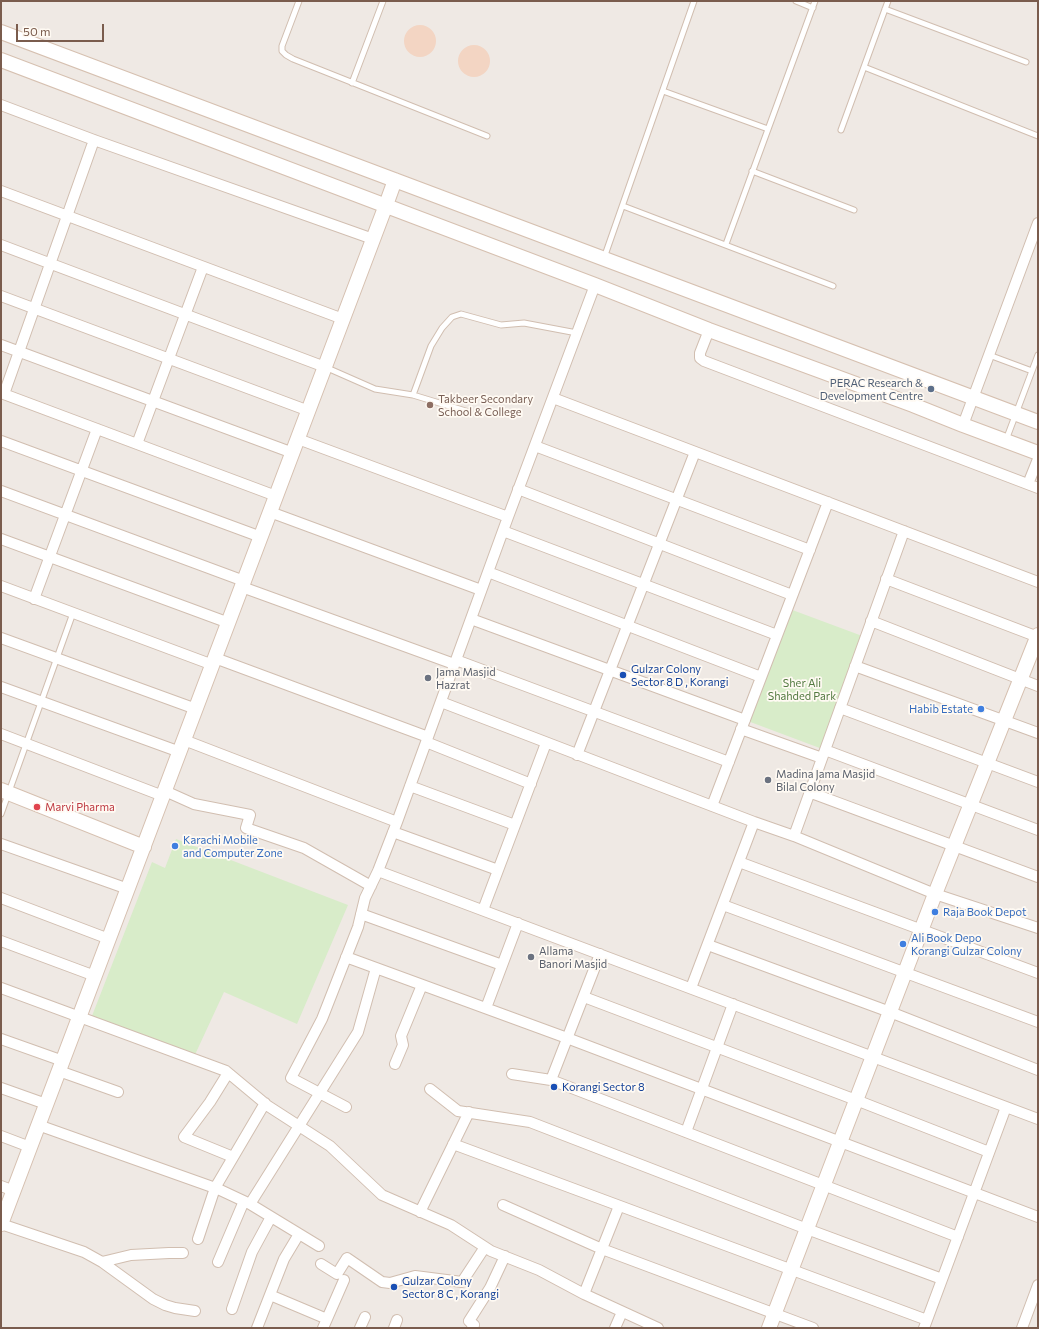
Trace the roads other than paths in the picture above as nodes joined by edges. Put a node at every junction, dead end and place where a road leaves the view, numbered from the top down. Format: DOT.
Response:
graph roads {
  1 [pos="299,1"];
  2 [pos="383,1"];
  3 [pos="694,1"];
  4 [pos="796,1"];
  5 [pos="815,1"];
  6 [pos="888,1"];
  7 [pos="812,8"];
  8 [pos="885,9"];
  9 [pos="1,32"];
  10 [pos="1,60"];
  11 [pos="1026,62"];
  12 [pos="864,67"];
  13 [pos="352,83"];
  14 [pos="663,91"];
  15 [pos="1,105"];
  16 [pos="768,129"];
  17 [pos="841,130"];
  18 [pos="487,136"];
  19 [pos="1038,136"];
  20 [pos="94,140"];
  21 [pos="752,171"];
  22 [pos="394,180"];
  23 [pos="1,191"];
  24 [pos="386,205"];
  25 [pos="623,206"];
  26 [pos="854,210"];
  27 [pos="67,216"];
  28 [pos="1038,224"];
  29 [pos="373,239"];
  30 [pos="726,244"];
  31 [pos="1,245"];
  32 [pos="604,258"];
  33 [pos="50,263"];
  34 [pos="203,267"];
  35 [pos="595,285"];
  36 [pos="834,286"];
  37 [pos="1,296"];
  38 [pos="34,309"];
  39 [pos="185,314"];
  40 [pos="343,319"];
  41 [pos="577,333"];
  42 [pos="707,334"];
  43 [pos="1,345"];
  44 [pos="19,351"];
  45 [pos="989,355"];
  46 [pos="1038,355"];
  47 [pos="168,359"];
  48 [pos="325,366"];
  49 [pos="1032,371"];
  50 [pos="2,393"];
  51 [pos="413,395"];
  52 [pos="553,398"];
  53 [pos="973,398"];
  54 [pos="153,401"];
  55 [pos="309,411"];
  56 [pos="469,412"];
  57 [pos="1016,414"];
  58 [pos="1038,422"];
  59 [pos="963,425"];
  60 [pos="97,429"];
  61 [pos="298,439"];
  62 [pos="1,441"];
  63 [pos="1005,441"];
  64 [pos="137,444"];
  65 [pos="534,446"];
  66 [pos="695,452"];
  67 [pos="293,453"];
  68 [pos="81,470"];
  69 [pos="1035,471"];
  70 [pos="518,489"];
  71 [pos="1,491"];
  72 [pos="276,496"];
  73 [pos="677,500"];
  74 [pos="828,502"];
  75 [pos="270,512"];
  76 [pos="65,515"];
  77 [pos="508,517"];
  78 [pos="503,531"];
  79 [pos="904,531"];
  80 [pos="261,537"];
  81 [pos="1,539"];
  82 [pos="660,543"];
  83 [pos="810,550"];
  84 [pos="49,557"];
  85 [pos="488,572"];
  86 [pos="886,579"];
  87 [pos="1038,582"];
  88 [pos="243,584"];
  89 [pos="644,584"];
  90 [pos="1,586"];
  91 [pos="481,590"];
  92 [pos="792,595"];
  93 [pos="34,599"];
  94 [pos="73,613"];
  95 [pos="471,619"];
  96 [pos="871,621"];
  97 [pos="229,623"];
  98 [pos="628,626"];
  99 [pos="777,635"];
  100 [pos="1038,636"];
  101 [pos="1,638"];
  102 [pos="57,658"];
  103 [pos="214,662"];
  104 [pos="455,662"];
  105 [pos="855,666"];
  106 [pos="610,671"];
  107 [pos="761,677"];
  108 [pos="1020,679"];
  109 [pos="1038,686"];
  110 [pos="1,687"];
  111 [pos="42,701"];
  112 [pos="440,702"];
  113 [pos="840,708"];
  114 [pos="196,709"];
  115 [pos="594,712"];
  116 [pos="1004,720"];
  117 [pos="743,725"];
  118 [pos="1038,733"];
  119 [pos="1,734"];
  120 [pos="427,739"];
  121 [pos="546,743"];
  122 [pos="26,744"];
  123 [pos="182,746"];
  124 [pos="823,754"];
  125 [pos="577,755"];
  126 [pos="729,762"];
  127 [pos="987,763"];
  128 [pos="1038,782"];
  129 [pos="531,784"];
  130 [pos="410,786"];
  131 [pos="5,791"];
  132 [pos="809,792"];
  133 [pos="164,793"];
  134 [pos="970,805"];
  135 [pos="712,806"];
  136 [pos="1,814"];
  137 [pos="397,822"];
  138 [pos="754,822"];
  139 [pos="515,825"];
  140 [pos="1038,830"];
  141 [pos="393,832"];
  142 [pos="794,836"];
  143 [pos="1,844"];
  144 [pos="955,845"];
  145 [pos="144,847"];
  146 [pos="739,862"];
  147 [pos="498,870"];
  148 [pos="378,871"];
  149 [pos="1038,877"];
  150 [pos="371,886"];
  151 [pos="128,889"];
  152 [pos="935,894"];
  153 [pos="1,898"];
  154 [pos="723,905"];
  155 [pos="483,910"];
  156 [pos="361,914"];
  157 [pos="518,923"];
  158 [pos="1038,928"];
  159 [pos="922,929"];
  160 [pos="109,939"];
  161 [pos="1,942"];
  162 [pos="708,945"];
  163 [pos="600,954"];
  164 [pos="346,957"];
  165 [pos="502,965"];
  166 [pos="376,968"];
  167 [pos="905,972"];
  168 [pos="1038,973"];
  169 [pos="95,976"];
  170 [pos="422,985"];
  171 [pos="1,988"];
  172 [pos="691,988"];
  173 [pos="584,997"];
  174 [pos="733,1004"];
  175 [pos="486,1008"];
  176 [pos="890,1012"];
  177 [pos="80,1017"];
  178 [pos="1038,1022"];
  179 [pos="567,1038"];
  180 [pos="1,1039"];
  181 [pos="717,1047"];
  182 [pos="873,1057"];
  183 [pos="395,1064"];
  184 [pos="61,1066"];
  185 [pos="1038,1070"];
  186 [pos="228,1073"];
  187 [pos="512,1074"];
  188 [pos="551,1080"];
  189 [pos="1,1088"];
  190 [pos="430,1089"];
  191 [pos="702,1090"];
  192 [pos="118,1092"];
  193 [pos="320,1093"];
  194 [pos="856,1100"];
  195 [pos="265,1103"];
  196 [pos="46,1104"];
  197 [pos="346,1107"];
  198 [pos="1006,1107"];
  199 [pos="469,1112"];
  200 [pos="1038,1119"];
  201 [pos="38,1125"];
  202 [pos="299,1126"];
  203 [pos="686,1132"];
  204 [pos="1,1136"];
  205 [pos="840,1143"];
  206 [pos="453,1144"];
  207 [pos="30,1147"];
  208 [pos="989,1152"];
  209 [pos="233,1157"];
  210 [pos="824,1186"];
  211 [pos="215,1188"];
  212 [pos="7,1189"];
  213 [pos="974,1193"];
  214 [pos="247,1202"];
  215 [pos="503,1205"];
  216 [pos="619,1206"];
  217 [pos="420,1212"];
  218 [pos="271,1217"];
  219 [pos="1038,1217"];
  220 [pos="1,1224"];
  221 [pos="807,1229"];
  222 [pos="299,1234"];
  223 [pos="958,1237"];
  224 [pos="198,1239"];
  225 [pos="319,1246"];
  226 [pos="485,1247"];
  227 [pos="602,1249"];
  228 [pos="183,1253"];
  229 [pos="505,1256"];
  230 [pos="102,1262"];
  231 [pos="218,1262"];
  232 [pos="321,1264"];
  233 [pos="791,1270"];
  234 [pos="942,1279"];
  235 [pos="344,1280"];
  236 [pos="1038,1285"];
  237 [pos="584,1294"];
  238 [pos="270,1295"];
  239 [pos="232,1309"];
  240 [pos="1028,1310"];
  241 [pos="195,1311"];
  242 [pos="622,1312"];
  243 [pos="774,1314"];
  244 [pos="1038,1314"];
  245 [pos="365,1318"];
  246 [pos="325,1324"];
  247 [pos="926,1324"];
  248 [pos="257,1328"];
  249 [pos="360,1328"];
  250 [pos="472,1328"];
  251 [pos="615,1328"];
  252 [pos="658,1328"];
  253 [pos="769,1328"];
  254 [pos="813,1328"];
  255 [pos="1022,1328"];
  1 -- 13 [label="lane"];
  2 -- 13 [label="lane"];
  3 -- 14 [label="lane"];
  4 -- 7 [label="lane"];
  5 -- 7 [label="lane"];
  6 -- 8 [label="lane"];
  7 -- 16 [label="lane"];
  8 -- 11 [label="lane"];
  8 -- 12 [label="lane"];
  9 -- 22 [label="street"];
  10 -- 24 [label="street"];
  12 -- 17 [label="lane"];
  12 -- 19 [label="lane"];
  13 -- 18 [label="lane"];
  14 -- 16 [label="lane"];
  14 -- 25 [label="lane"];
  15 -- 20 [label="street"];
  16 -- 21 [label="lane"];
  20 -- 27 [label="street"];
  20 -- 29 [label="street"];
  21 -- 26 [label="lane"];
  21 -- 30 [label="lane"];
  22 -- 24 [label="street"];
  22 -- 32 [label="street"];
  23 -- 27 [label="street"];
  24 -- 29 [label="street"];
  24 -- 35 [label="street"];
  25 -- 30 [label="lane"];
  25 -- 32 [label="lane"];
  27 -- 33 [label="street"];
  27 -- 34 [label="street"];
  28 -- 45 [label="street"];
  29 -- 40 [label="street"];
  30 -- 36 [label="lane"];
  31 -- 33 [label="street"];
  32 -- 53 [label="street"];
  33 -- 38 [label="street"];
  33 -- 39 [label="street"];
  34 -- 39 [label="street"];
  34 -- 40 [label="street"];
  35 -- 41 [label="street"];
  35 -- 42 [label="street"];
  37 -- 38 [label="street"];
  38 -- 44 [label="street"];
  38 -- 47 [label="street"];
  39 -- 47 [label="street"];
  39 -- 48 [label="street"];
  40 -- 48 [label="street"];
  41 -- 51 [label="lane"];
  41 -- 52 [label="street"];
  42 -- 59 [label="street"];
  42 -- 69 [label="street"];
  43 -- 44 [label="street"];
  44 -- 50 [label="street"];
  44 -- 54 [label="street"];
  45 -- 49 [label="lane"];
  45 -- 53 [label="street"];
  46 -- 49 [label="lane"];
  47 -- 54 [label="street"];
  47 -- 55 [label="street"];
  48 -- 51 [label="lane"];
  48 -- 55 [label="street"];
  49 -- 57 [label="lane"];
  50 -- 60 [label="street"];
  51 -- 56 [label="lane"];
  52 -- 65 [label="street"];
  52 -- 66 [label="street"];
  53 -- 57 [label="street"];
  53 -- 59 [label="street"];
  54 -- 64 [label="street"];
  54 -- 67 [label="street"];
  55 -- 61 [label="street"];
  57 -- 58 [label="street"];
  57 -- 63 [label="lane"];
  59 -- 63 [label="street"];
  60 -- 64 [label="street"];
  60 -- 68 [label="street"];
  61 -- 67 [label="street"];
  61 -- 77 [label="street"];
  62 -- 68 [label="street"];
  63 -- 69 [label="street"];
  64 -- 72 [label="street"];
  65 -- 70 [label="street"];
  65 -- 73 [label="street"];
  66 -- 73 [label="street"];
  66 -- 74 [label="street"];
  67 -- 72 [label="street"];
  68 -- 76 [label="street"];
  68 -- 80 [label="street"];
  70 -- 77 [label="street"];
  70 -- 82 [label="street"];
  71 -- 76 [label="street"];
  72 -- 75 [label="street"];
  73 -- 82 [label="street"];
  73 -- 83 [label="street"];
  74 -- 79 [label="street"];
  74 -- 83 [label="street"];
  75 -- 80 [label="street"];
  75 -- 91 [label="street"];
  76 -- 84 [label="street"];
  76 -- 88 [label="street"];
  77 -- 78 [label="street"];
  78 -- 85 [label="street"];
  78 -- 89 [label="street"];
  79 -- 86 [label="street"];
  79 -- 87 [label="street"];
  80 -- 88 [label="street"];
  81 -- 84 [label="street"];
  82 -- 89 [label="street"];
  82 -- 92 [label="street"];
  83 -- 92 [label="street"];
  84 -- 93 [label="street"];
  84 -- 97 [label="street"];
  85 -- 91 [label="street"];
  85 -- 98 [label="street"];
  86 -- 96 [label="street"];
  86 -- 100 [label="street"];
  88 -- 97 [label="street"];
  88 -- 104 [label="street"];
  89 -- 98 [label="street"];
  89 -- 99 [label="street"];
  90 -- 93 [label="street"];
  91 -- 95 [label="street"];
  92 -- 99 [label="street"];
  93 -- 94 [label="street"];
  94 -- 102 [label="lane"];
  94 -- 103 [label="street"];
  95 -- 104 [label="street"];
  95 -- 106 [label="street"];
  96 -- 105 [label="street"];
  96 -- 108 [label="street"];
  97 -- 103 [label="street"];
  98 -- 106 [label="street"];
  98 -- 107 [label="street"];
  99 -- 107 [label="street"];
  100 -- 108 [label="street"];
  101 -- 102 [label="street"];
  102 -- 111 [label="lane"];
  102 -- 114 [label="street"];
  103 -- 114 [label="street"];
  103 -- 120 [label="street"];
  104 -- 112 [label="street"];
  104 -- 115 [label="street"];
  105 -- 113 [label="street"];
  105 -- 116 [label="street"];
  106 -- 115 [label="street"];
  106 -- 117 [label="street"];
  107 -- 117 [label="street"];
  108 -- 109 [label="street"];
  108 -- 116 [label="street"];
  110 -- 111 [label="street"];
  111 -- 122 [label="lane"];
  111 -- 123 [label="street"];
  112 -- 120 [label="street"];
  112 -- 121 [label="street"];
  113 -- 124 [label="street"];
  113 -- 127 [label="street"];
  114 -- 123 [label="street"];
  115 -- 125 [label="street"];
  115 -- 126 [label="street"];
  116 -- 118 [label="street"];
  116 -- 127 [label="street"];
  117 -- 124 [label="street"];
  117 -- 126 [label="street"];
  119 -- 122 [label="street"];
  120 -- 129 [label="street"];
  120 -- 130 [label="street"];
  121 -- 125 [label="street"];
  121 -- 129 [label="street"];
  122 -- 131 [label="lane"];
  122 -- 133 [label="street"];
  123 -- 133 [label="street"];
  123 -- 137 [label="street"];
  124 -- 132 [label="street"];
  124 -- 134 [label="street"];
  125 -- 135 [label="street"];
  126 -- 135 [label="street"];
  127 -- 128 [label="street"];
  127 -- 134 [label="street"];
  129 -- 139 [label="street"];
  130 -- 137 [label="street"];
  130 -- 139 [label="street"];
  131 -- 136 [label="lane"];
  131 -- 145 [label="street"];
  132 -- 142 [label="street"];
  132 -- 144 [label="street"];
  133 -- 145 [label="street"];
  133 -- 150 [label="street"];
  134 -- 140 [label="street"];
  134 -- 144 [label="street"];
  135 -- 138 [label="street"];
  137 -- 141 [label="street"];
  138 -- 142 [label="street"];
  138 -- 146 [label="street"];
  139 -- 147 [label="street"];
  141 -- 147 [label="street"];
  141 -- 148 [label="street"];
  142 -- 152 [label="street"];
  143 -- 151 [label="street"];
  144 -- 149 [label="street"];
  144 -- 152 [label="street"];
  145 -- 151 [label="street"];
  146 -- 154 [label="street"];
  146 -- 159 [label="street"];
  147 -- 155 [label="street"];
  148 -- 150 [label="street"];
  148 -- 155 [label="street"];
  150 -- 156 [label="street"];
  151 -- 160 [label="street"];
  152 -- 158 [label="street"];
  152 -- 159 [label="street"];
  153 -- 160 [label="street"];
  154 -- 162 [label="street"];
  154 -- 167 [label="street"];
  155 -- 157 [label="street"];
  156 -- 164 [label="street"];
  156 -- 165 [label="street"];
  157 -- 163 [label="street"];
  157 -- 165 [label="street"];
  159 -- 167 [label="street"];
  159 -- 168 [label="street"];
  160 -- 169 [label="street"];
  161 -- 169 [label="street"];
  162 -- 172 [label="street"];
  162 -- 176 [label="street"];
  163 -- 172 [label="street"];
  163 -- 173 [label="street"];
  164 -- 166 [label="street"];
  164 -- 193 [label="street"];
  165 -- 175 [label="street"];
  166 -- 170 [label="street"];
  166 -- 193 [label="street"];
  167 -- 176 [label="street"];
  167 -- 178 [label="street"];
  169 -- 177 [label="street"];
  170 -- 175 [label="street"];
  170 -- 183 [label="street"];
  171 -- 177 [label="street"];
  172 -- 174 [label="street"];
  173 -- 179 [label="street"];
  173 -- 181 [label="street"];
  174 -- 181 [label="street"];
  174 -- 182 [label="street"];
  175 -- 179 [label="street"];
  176 -- 182 [label="street"];
  176 -- 185 [label="street"];
  177 -- 184 [label="street"];
  177 -- 186 [label="street"];
  179 -- 188 [label="street"];
  179 -- 191 [label="street"];
  180 -- 184 [label="street"];
  181 -- 191 [label="street"];
  181 -- 194 [label="street"];
  182 -- 194 [label="street"];
  182 -- 198 [label="street"];
  184 -- 192 [label="street"];
  184 -- 196 [label="street"];
  186 -- 195 [label="street"];
  186 -- 209 [label="street"];
  187 -- 188 [label="street"];
  188 -- 203 [label="street"];
  189 -- 196 [label="street"];
  190 -- 199 [label="street"];
  191 -- 203 [label="street"];
  191 -- 205 [label="street"];
  193 -- 197 [label="street"];
  193 -- 202 [label="street"];
  194 -- 205 [label="street"];
  194 -- 208 [label="street"];
  195 -- 202 [label="street"];
  195 -- 209 [label="street"];
  196 -- 201 [label="street"];
  198 -- 200 [label="street"];
  198 -- 208 [label="street"];
  199 -- 206 [label="street"];
  199 -- 221 [label="street"];
  201 -- 207 [label="street"];
  201 -- 211 [label="street"];
  202 -- 214 [label="street"];
  202 -- 217 [label="street"];
  203 -- 210 [label="street"];
  204 -- 207 [label="street"];
  205 -- 210 [label="street"];
  205 -- 213 [label="street"];
  206 -- 216 [label="street"];
  206 -- 217 [label="street"];
  207 -- 212 [label="street"];
  208 -- 213 [label="street"];
  209 -- 211 [label="street"];
  210 -- 221 [label="street"];
  210 -- 223 [label="street"];
  211 -- 214 [label="street"];
  211 -- 224 [label="street"];
  212 -- 220 [label="street"];
  213 -- 219 [label="street"];
  213 -- 223 [label="street"];
  214 -- 218 [label="street"];
  214 -- 231 [label="street"];
  215 -- 227 [label="street"];
  216 -- 227 [label="street"];
  216 -- 233 [label="street"];
  217 -- 226 [label="street"];
  218 -- 222 [label="street"];
  218 -- 239 [label="street"];
  220 -- 230 [label="street"];
  221 -- 233 [label="street"];
  221 -- 234 [label="street"];
  222 -- 225 [label="street"];
  222 -- 238 [label="street"];
  223 -- 234 [label="street"];
  226 -- 229 [label="street"];
  226 -- 232 [label="street"];
  227 -- 237 [label="street"];
  227 -- 243 [label="street"];
  228 -- 230 [label="street"];
  229 -- 237 [label="street"];
  229 -- 250 [label="street"];
  230 -- 241 [label="street"];
  233 -- 243 [label="street"];
  233 -- 247 [label="street"];
  234 -- 247 [label="street"];
  235 -- 246 [label="street"];
  236 -- 240 [label="street"];
  237 -- 242 [label="street"];
  238 -- 246 [label="street"];
  238 -- 248 [label="street"];
  240 -- 244 [label="street"];
  240 -- 255 [label="street"];
  242 -- 251 [label="street"];
  242 -- 252 [label="street"];
  243 -- 253 [label="street"];
  243 -- 254 [label="street"];
  245 -- 249 [label="street"];
}
